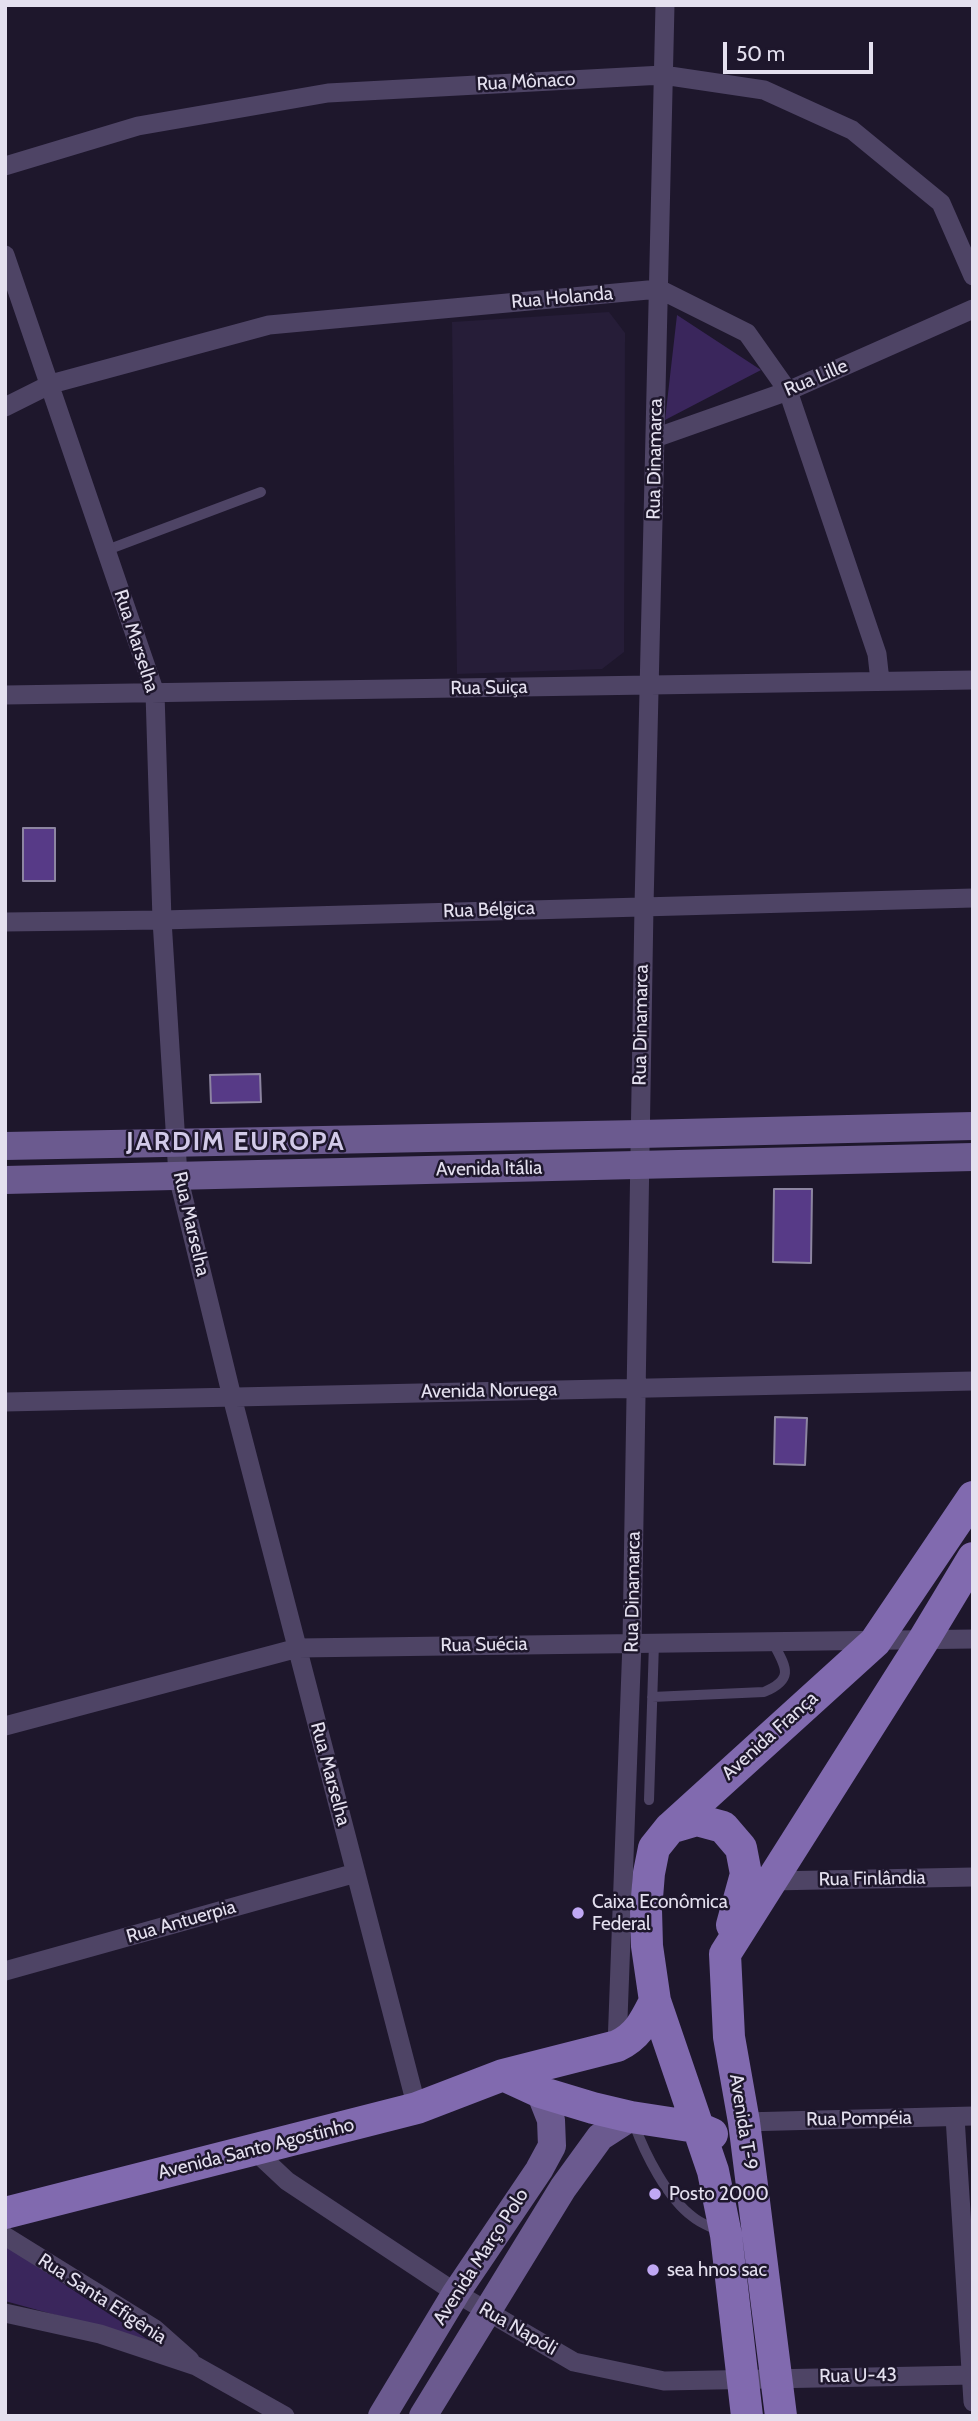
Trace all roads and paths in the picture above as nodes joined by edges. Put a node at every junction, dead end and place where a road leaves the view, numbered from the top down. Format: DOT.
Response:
graph roads {
  1 [pos="665,5"];
  2 [pos="663,75"];
  3 [pos="5,166"];
  4 [pos="5,255"];
  5 [pos="973,276"];
  6 [pos="659,289"];
  7 [pos="973,309"];
  8 [pos="51,384"];
  9 [pos="788,391"];
  10 [pos="5,407"];
  11 [pos="655,438"];
  12 [pos="261,492"];
  13 [pos="107,550"];
  14 [pos="973,680"];
  15 [pos="880,681"];
  16 [pos="650,686"];
  17 [pos="155,693"];
  18 [pos="5,695"];
  19 [pos="973,898"];
  20 [pos="643,906"];
  21 [pos="162,920"];
  22 [pos="5,922"];
  23 [pos="973,1126"];
  24 [pos="640,1135"];
  25 [pos="176,1143"];
  26 [pos="5,1146"];
  27 [pos="973,1157"];
  28 [pos="639,1166"];
  29 [pos="178,1176"];
  30 [pos="5,1180"];
  31 [pos="973,1381"];
  32 [pos="636,1388"];
  33 [pos="232,1397"];
  34 [pos="5,1402"];
  35 [pos="973,1497"];
  36 [pos="970,1574"];
  37 [pos="973,1639"];
  38 [pos="923,1641"];
  39 [pos="875,1642"];
  40 [pos="632,1643"];
  41 [pos="654,1643"];
  42 [pos="773,1643"];
  43 [pos="298,1648"];
  44 [pos="652,1698"];
  45 [pos="5,1726"];
  46 [pos="629,1736"];
  47 [pos="651,1737"];
  48 [pos="649,1800"];
  49 [pos="670,1829"];
  50 [pos="356,1873"];
  51 [pos="973,1877"];
  52 [pos="771,1881"];
  53 [pos="724,1954"];
  54 [pos="5,1971"];
  55 [pos="655,2001"];
  56 [pos="617,2046"];
  57 [pos="503,2075"];
  58 [pos="540,2092"];
  59 [pos="416,2108"];
  60 [pos="631,2117"];
  61 [pos="964,2117"];
  62 [pos="744,2122"];
  63 [pos="696,2126"];
  64 [pos="254,2150"];
  65 [pos="5,2213"];
  66 [pos="726,2235"];
  67 [pos="5,2236"];
  68 [pos="456,2293"];
  69 [pos="487,2310"];
  70 [pos="5,2313"];
  71 [pos="196,2366"];
  72 [pos="972,2375"];
  73 [pos="777,2377"];
  74 [pos="743,2379"];
  75 [pos="973,2402"];
  76 [pos="285,2416"];
  77 [pos="382,2416"];
  78 [pos="423,2416"];
  79 [pos="747,2416"];
  80 [pos="781,2416"];
  1 -- 2 [label="street, Rua Dinamarca"];
  2 -- 3 [label="street, Rua Mônaco"];
  2 -- 5 [label="street, Rua Mônaco"];
  2 -- 6 [label="street, Rua Dinamarca"];
  4 -- 8 [label="street, Rua Marselha"];
  6 -- 8 [label="street, Rua Holanda"];
  6 -- 9 [label="street"];
  6 -- 11 [label="street, Rua Dinamarca"];
  7 -- 9 [label="street, Rua Lille"];
  8 -- 10 [label="street, Rua Holanda"];
  8 -- 13 [label="street, Rua Marselha"];
  9 -- 11 [label="street, Rua Lille"];
  9 -- 15 [label="street"];
  11 -- 16 [label="street, Rua Dinamarca"];
  12 -- 13 [label="lane"];
  13 -- 17 [label="street, Rua Marselha"];
  14 -- 15 [label="street, Rua Suiça"];
  15 -- 16 [label="street, Rua Suiça"];
  16 -- 17 [label="street, Rua Suiça"];
  16 -- 20 [label="street, Rua Dinamarca"];
  17 -- 18 [label="street, Rua Suiça"];
  17 -- 21 [label="street, Rua Marselha"];
  19 -- 20 [label="street, Rua Bélgica"];
  20 -- 21 [label="street, Rua Bélgica"];
  20 -- 24 [label="street, Rua Dinamarca"];
  21 -- 22 [label="street, Rua Bélgica"];
  21 -- 25 [label="street, Rua Marselha"];
  23 -- 24 [label="main road, Avenida Itália"];
  24 -- 25 [label="main road, Avenida Itália"];
  24 -- 28 [label="street, Rua Dinamarca"];
  25 -- 26 [label="main road, Avenida Itália"];
  25 -- 29 [label="street, Rua Marselha"];
  27 -- 28 [label="main road, Avenida Itália"];
  28 -- 29 [label="main road, Avenida Itália"];
  28 -- 32 [label="street, Rua Dinamarca"];
  29 -- 30 [label="main road, Avenida Itália"];
  29 -- 33 [label="street, Rua Marselha"];
  31 -- 32 [label="street, Avenida Noruega"];
  32 -- 33 [label="street, Avenida Noruega"];
  32 -- 40 [label="street, Rua Dinamarca"];
  33 -- 34 [label="street, Avenida Noruega"];
  33 -- 43 [label="street, Rua Marselha"];
  35 -- 39 [label="main road, Avenida França"];
  36 -- 38 [label="main road"];
  37 -- 38 [label="street, Rua Suécia"];
  38 -- 39 [label="street, Rua Suécia"];
  38 -- 52 [label="main road"];
  39 -- 42 [label="street, Rua Suécia"];
  39 -- 49 [label="main road, Avenida França"];
  40 -- 41 [label="street, Rua Suécia"];
  40 -- 43 [label="street, Rua Suécia"];
  40 -- 46 [label="street, Rua Dinamarca"];
  41 -- 42 [label="street, Rua Suécia"];
  41 -- 44 [label="lane"];
  42 -- 44 [label="lane"];
  43 -- 45 [label="street, Rua Suécia"];
  43 -- 50 [label="street, Rua Marselha"];
  44 -- 47 [label="lane"];
  46 -- 47 [label="lane"];
  46 -- 56 [label="street, Rua Dinamarca"];
  47 -- 48 [label="lane"];
  49 -- 53 [label="main road, Avenida T-9"];
  49 -- 55 [label="main road, Avenida França"];
  50 -- 54 [label="street, Rua Antuerpia"];
  50 -- 59 [label="street, Rua Marselha"];
  51 -- 52 [label="street, Rua Finlândia"];
  52 -- 53 [label="main road"];
  53 -- 62 [label="main road, Avenida T-9"];
  55 -- 56 [label="main road, Avenida Santo Agostinho"];
  55 -- 63 [label="main road, Avenida T-9"];
  56 -- 57 [label="main road, Avenida Santo Agostinho"];
  57 -- 58 [label="main road"];
  57 -- 59 [label="main road, Avenida Santo Agostinho"];
  58 -- 60 [label="main road"];
  58 -- 68 [label="main road, Avenida Março Polo"];
  59 -- 64 [label="main road, Avenida Santo Agostinho"];
  60 -- 63 [label="main road"];
  60 -- 66 [label="lane"];
  60 -- 69 [label="main road, Avenida Março Polo"];
  61 -- 62 [label="street, Rua Pompéia"];
  61 -- 72 [label="street"];
  62 -- 63 [label="main road"];
  62 -- 73 [label="main road, Avenida T-9"];
  63 -- 66 [label="main road, Avenida T-9"];
  64 -- 65 [label="main road, Avenida Santo Agostinho"];
  64 -- 68 [label="street, Rua Napóli"];
  66 -- 74 [label="main road, Avenida T-9"];
  67 -- 71 [label="street, Rua Santa Efigênia"];
  68 -- 69 [label="street, Rua Napóli"];
  68 -- 77 [label="main road, Avenida Março Polo"];
  69 -- 74 [label="street, Rua Napóli"];
  69 -- 78 [label="main road, Avenida Março Polo"];
  70 -- 71 [label="street, Rua Santa Efigênia"];
  71 -- 76 [label="street, Rua Santa Efigênia"];
  72 -- 73 [label="street, Rua U-43"];
  72 -- 75 [label="street"];
  73 -- 74 [label="street, Rua U-43"];
  73 -- 80 [label="main road, Avenida T-9"];
  74 -- 79 [label="main road, Avenida T-9"];
}
